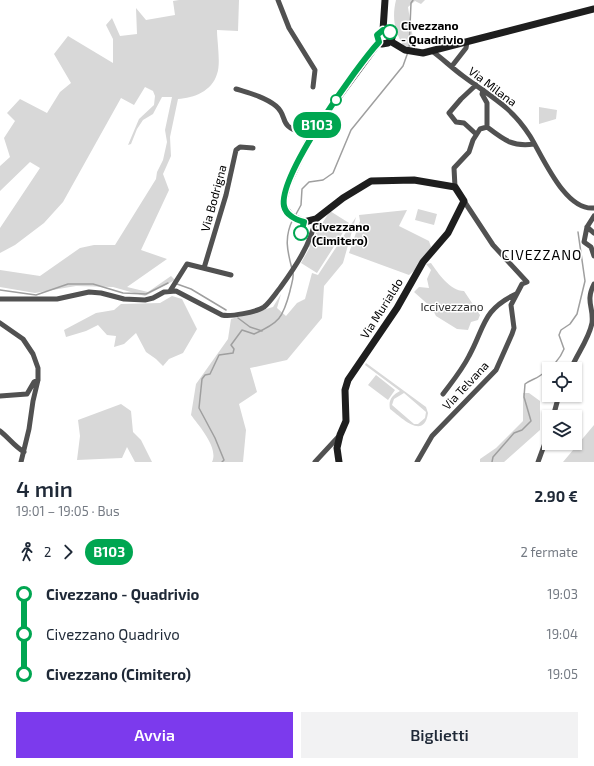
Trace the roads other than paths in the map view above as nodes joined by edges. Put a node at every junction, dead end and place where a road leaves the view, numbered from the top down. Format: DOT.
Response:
graph roads {
  1 [pos="278,0"];
  2 [pos="385,0"];
  3 [pos="594,9"];
  4 [pos="383,30"];
  5 [pos="379,42"];
  6 [pos="467,42"];
  7 [pos="393,43"];
  8 [pos="432,51"];
  9 [pos="452,66"];
  10 [pos="476,85"];
  11 [pos="313,87"];
  12 [pos="236,89"];
  13 [pos="483,90"];
  14 [pos="320,120"];
  15 [pos="487,127"];
  16 [pos="476,134"];
  17 [pos="534,144"];
  18 [pos="253,148"];
  19 [pos="455,187"];
  20 [pos="464,201"];
  21 [pos="592,208"];
  22 [pos="594,216"];
  23 [pos="316,219"];
  24 [pos="587,226"];
  25 [pos="594,233"];
  26 [pos="594,256"];
  27 [pos="204,268"];
  28 [pos="231,276"];
  29 [pos="594,284"];
  30 [pos="170,291"];
  31 [pos="516,294"];
  32 [pos="0,299"];
  33 [pos="0,324"];
  34 [pos="574,362"];
  35 [pos="38,380"];
  36 [pos="443,394"];
  37 [pos="0,396"];
  38 [pos="0,431"];
  39 [pos="340,435"];
  40 [pos="542,450"];
  41 [pos="24,452"];
  42 [pos="21,462"];
  43 [pos="315,462"];
  44 [pos="339,462"];
  45 [pos="417,462"];
  46 [pos="538,462"];
  1 -- 11 [label="street"];
  2 -- 4 [label="street"];
  3 -- 6 [label="street"];
  4 -- 5 [label="street"];
  4 -- 7 [label="street"];
  5 -- 7 [label="street"];
  5 -- 14 [label="street"];
  6 -- 8 [label="street"];
  6 -- 9 [label="street, Via Milana"];
  7 -- 8 [label="street"];
  8 -- 9 [label="street, Via Milana"];
  9 -- 10 [label="street, Via Milana"];
  10 -- 13 [label="street, Via Milana"];
  10 -- 16 [label="street"];
  12 -- 14 [label="street"];
  13 -- 15 [label="street"];
  13 -- 17 [label="street, Via Milana"];
  14 -- 23 [label="street"];
  15 -- 16 [label="street"];
  15 -- 17 [label="street"];
  16 -- 19 [label="street"];
  17 -- 21 [label="street, Via Milana"];
  18 -- 27 [label="street, Via Bodrigna"];
  19 -- 20 [label="street, Via Telvana"];
  19 -- 23 [label="street"];
  20 -- 31 [label="street, Via Telvana"];
  20 -- 39 [label="street, Via Murialdo"];
  22 -- 24 [label="street"];
  23 -- 30 [label="street"];
  24 -- 25 [label="street"];
  24 -- 26 [label="street"];
  27 -- 28 [label="street"];
  27 -- 30 [label="street"];
  29 -- 34 [label="street"];
  30 -- 32 [label="street"];
  31 -- 36 [label="street, Via Telvana"];
  31 -- 45 [label="street, Via Telvana"];
  33 -- 35 [label="street"];
  35 -- 37 [label="street"];
  35 -- 41 [label="street"];
  38 -- 41 [label="street"];
  39 -- 43 [label="street, Via Murialdo"];
  39 -- 44 [label="street, Via Murialdo"];
  40 -- 46 [label="street"];
  41 -- 42 [label="street"];
}
